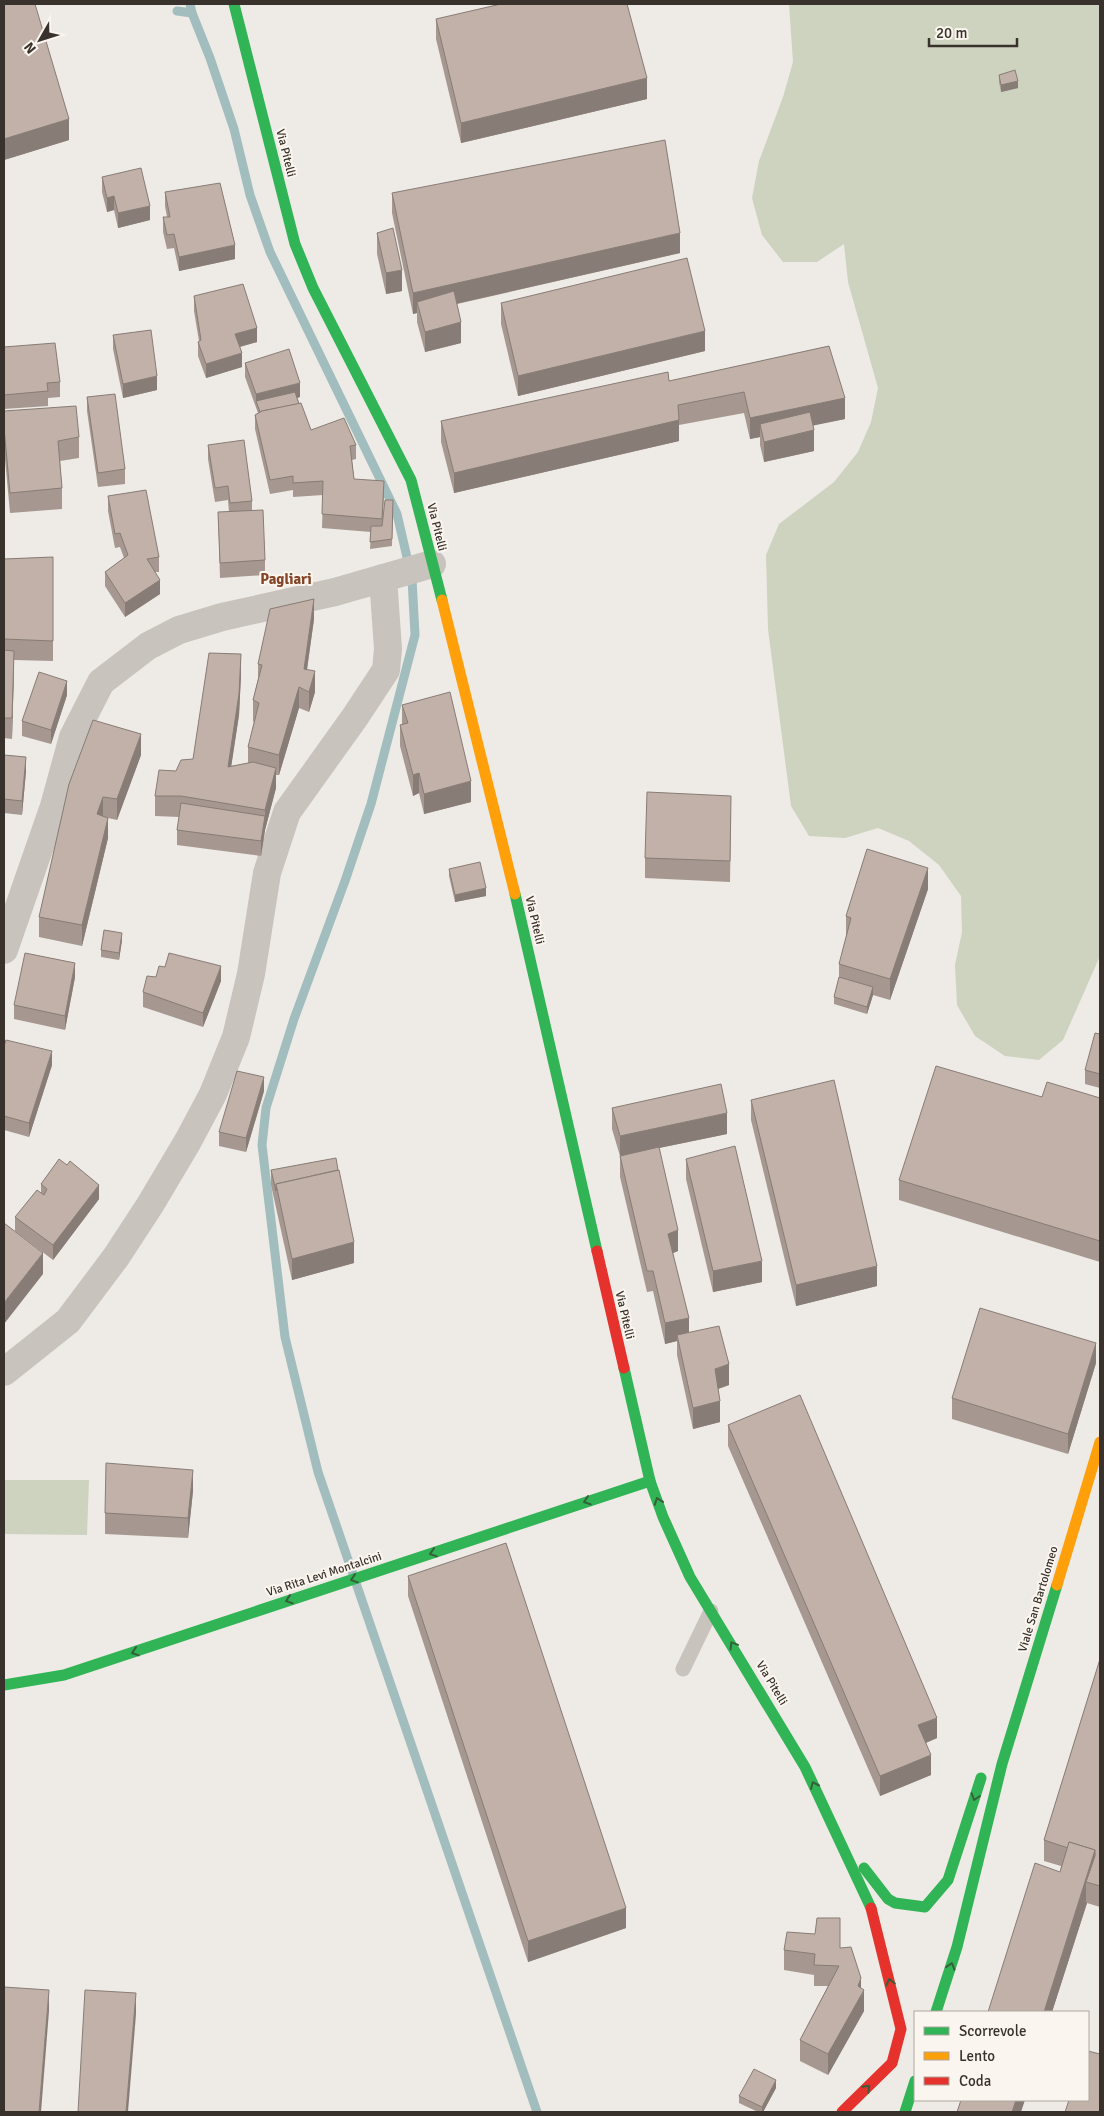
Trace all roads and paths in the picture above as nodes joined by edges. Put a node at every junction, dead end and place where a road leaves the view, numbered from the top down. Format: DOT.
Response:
graph roads {
  1 [pos="234,4"];
  2 [pos="431,564"];
  3 [pos="387,577"];
  4 [pos="4,950"];
  5 [pos="4,1372"];
  6 [pos="1100,1442"];
  7 [pos="650,1482"];
  8 [pos="711,1611"];
  9 [pos="684,1669"];
  10 [pos="4,1685"];
  11 [pos="1002,1764"];
  12 [pos="834,1830"];
  13 [pos="936,2011"];
  14 [pos="914,2084"];
  15 [pos="842,2112"];
  16 [pos="905,2112"];
  1 -- 2 [label="main road, Via Pitelli"];
  2 -- 3 [label="street"];
  2 -- 7 [label="main road, Via Pitelli"];
  3 -- 4 [label="street"];
  3 -- 5 [label="street"];
  6 -- 11 [label="main road, Viale San Bartolomeo"];
  8 -- 7 [label="main road, Via Pitelli, one-way"];
  7 -- 10 [label="main road, Via Rita Levi Montalcini, one-way"];
  8 -- 9 [label="lane"];
  12 -- 8 [label="main road, Via Pitelli, one-way"];
  11 -- 12 [label="main road, Via Pitelli, one-way"];
  13 -- 11 [label="main road, Viale San Bartolomeo, one-way"];
  15 -- 12 [label="main road, Via Pitelli, one-way"];
  14 -- 16 [label="main road"];
}
